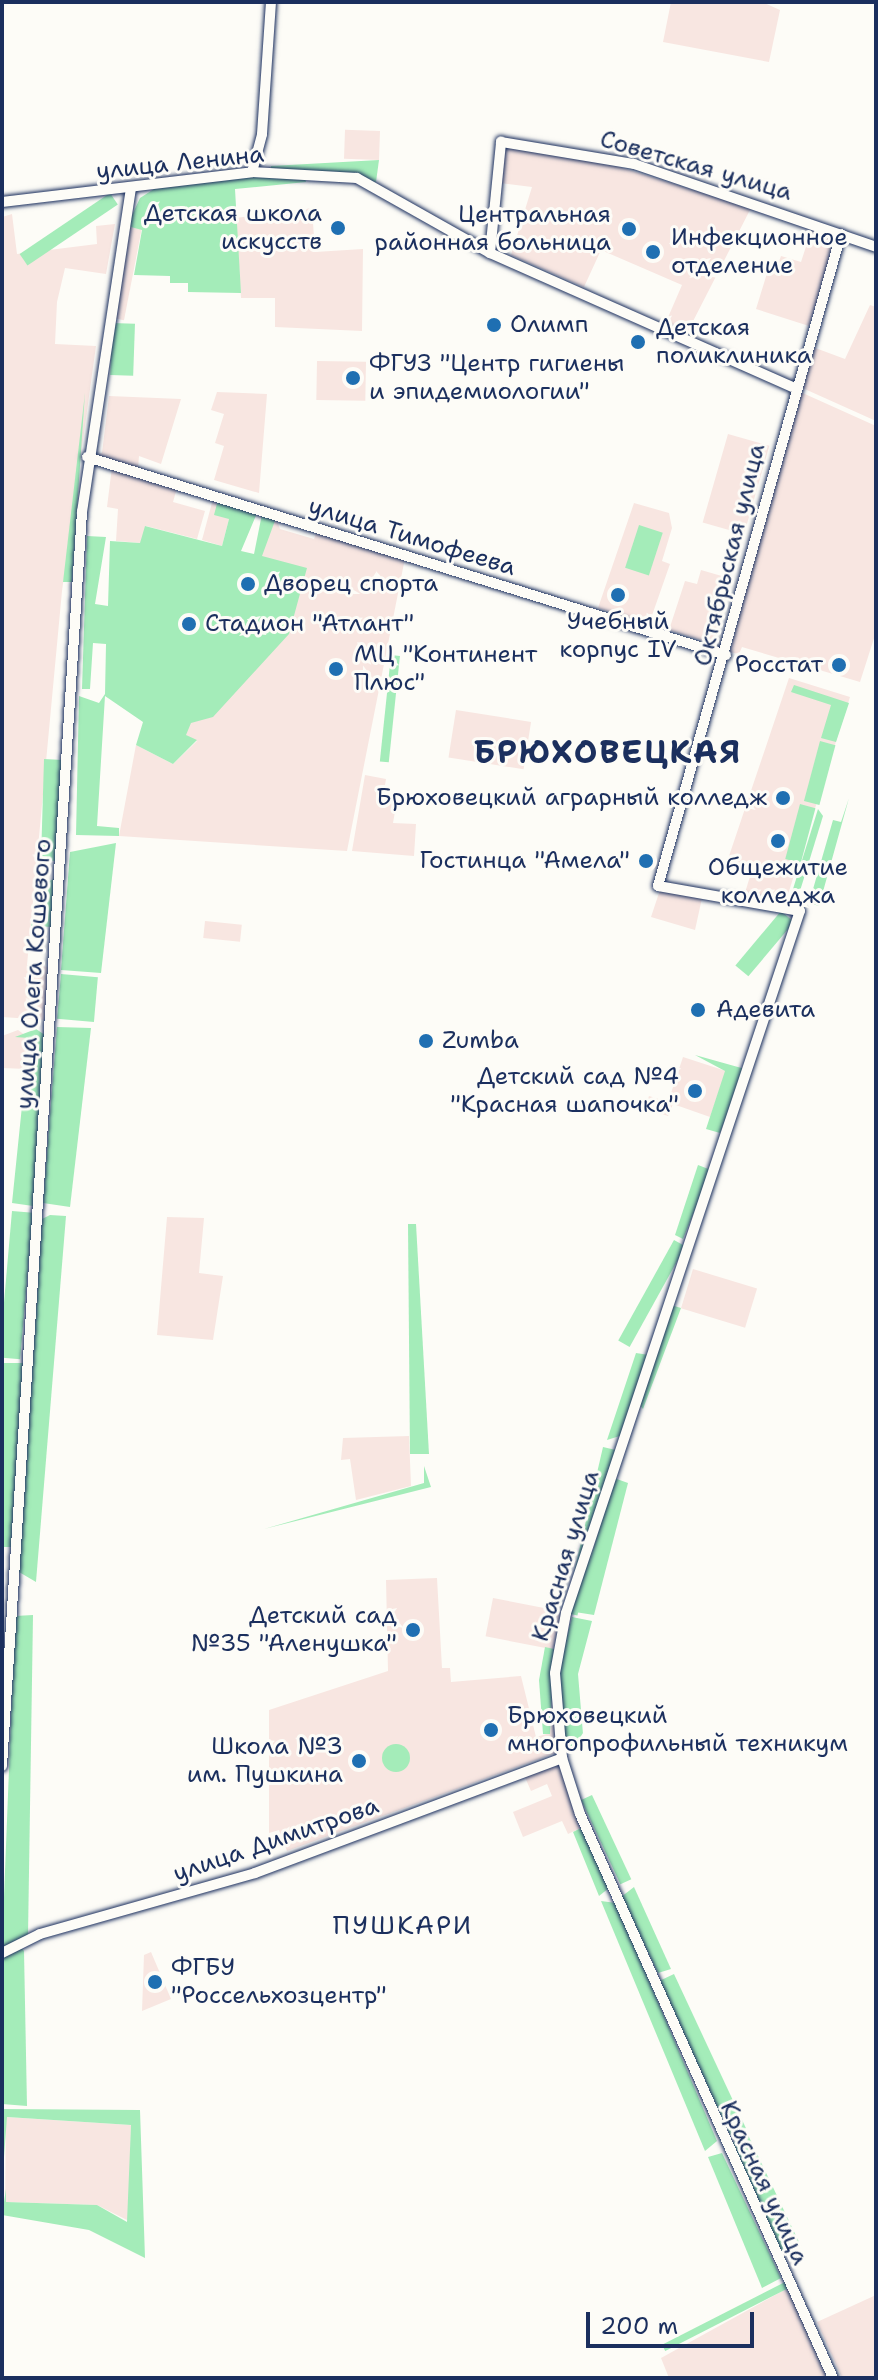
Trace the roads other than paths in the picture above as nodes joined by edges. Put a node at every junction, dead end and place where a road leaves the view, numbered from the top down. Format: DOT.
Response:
graph roads {
  1 [pos="271,2"];
  2 [pos="252,172"];
  3 [pos="131,188"];
  4 [pos="2,202"];
  5 [pos="841,234"];
  6 [pos="876,247"];
  7 [pos="490,253"];
  8 [pos="793,387"];
  9 [pos="87,457"];
  10 [pos="726,655"];
  11 [pos="800,911"];
  12 [pos="562,1758"];
  13 [pos="2,1766"];
  14 [pos="2,1953"];
  15 [pos="833,2378"];
  1 -- 2 [label="street"];
  2 -- 3 [label="street, улица Ленина"];
  2 -- 7 [label="street, улица Ленина"];
  3 -- 4 [label="street, улица Ленина"];
  3 -- 9 [label="street, улица Олега Кошевого"];
  5 -- 6 [label="street, Советская улица"];
  5 -- 7 [label="street, Советская улица"];
  5 -- 8 [label="street, Октябрьская улица"];
  7 -- 8 [label="street, улица Ленина"];
  8 -- 10 [label="street, Октябрьская улица"];
  9 -- 10 [label="street, улица Тимофеева"];
  9 -- 13 [label="street, улица Олега Кошевого"];
  10 -- 11 [label="street, Октябрьская улица"];
  11 -- 12 [label="street, Красная улица"];
  12 -- 14 [label="street, улица Димитрова"];
  12 -- 15 [label="street, Красная улица"];
}
